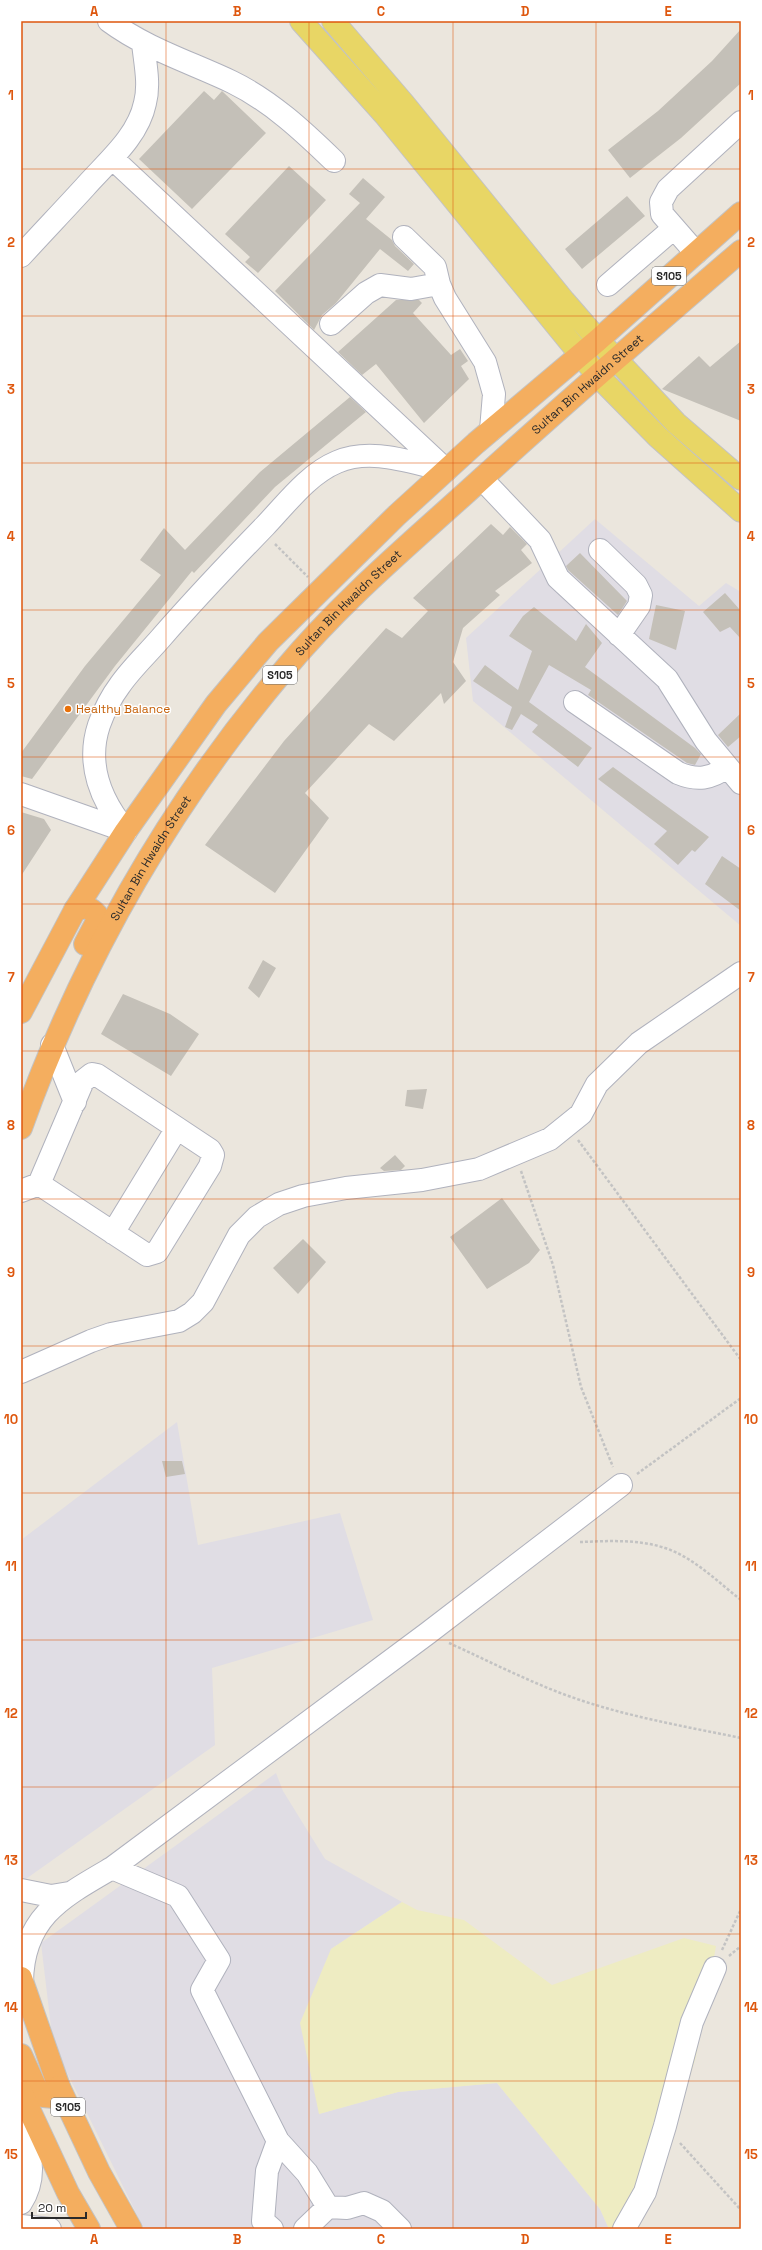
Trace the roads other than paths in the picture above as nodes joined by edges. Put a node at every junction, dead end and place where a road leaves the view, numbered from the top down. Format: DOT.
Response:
graph roads {
  1 [pos="109,21"];
  2 [pos="301,21"];
  3 [pos="333,21"];
  4 [pos="143,43"];
  5 [pos="741,122"];
  6 [pos="112,158"];
  7 [pos="334,161"];
  8 [pos="741,213"];
  9 [pos="674,228"];
  10 [pos="404,237"];
  11 [pos="741,251"];
  12 [pos="696,252"];
  13 [pos="21,256"];
  14 [pos="439,284"];
  15 [pos="608,285"];
  16 [pos="331,324"];
  17 [pos="598,340"];
  18 [pos="580,355"];
  19 [pos="615,359"];
  20 [pos="597,375"];
  21 [pos="491,430"];
  22 [pos="446,470"];
  23 [pos="482,479"];
  24 [pos="741,479"];
  25 [pos="741,512"];
  26 [pos="600,550"];
  27 [pos="619,635"];
  28 [pos="575,702"];
  29 [pos="734,775"];
  30 [pos="21,794"];
  31 [pos="126,831"];
  32 [pos="75,910"];
  33 [pos="741,973"];
  34 [pos="21,1012"];
  35 [pos="52,1046"];
  36 [pos="75,1102"];
  37 [pos="21,1128"];
  38 [pos="177,1128"];
  39 [pos="30,1187"];
  40 [pos="113,1233"];
  41 [pos="21,1372"];
  42 [pos="621,1485"];
  43 [pos="112,1868"];
  44 [pos="21,1890"];
  45 [pos="69,1893"];
  46 [pos="715,1968"];
  47 [pos="22,1980"];
  48 [pos="21,2055"];
  49 [pos="59,2087"];
  50 [pos="21,2092"];
  51 [pos="21,2129"];
  52 [pos="278,2141"];
  53 [pos="21,2204"];
  54 [pos="328,2207"];
  55 [pos="21,2226"];
  56 [pos="50,2229"];
  57 [pos="89,2229"];
  58 [pos="131,2229"];
  59 [pos="272,2229"];
  60 [pos="305,2229"];
  61 [pos="400,2229"];
  62 [pos="624,2229"];
  1 -- 4 [label="street"];
  2 -- 18 [label="main road"];
  3 -- 17 [label="main road"];
  4 -- 6 [label="street"];
  4 -- 7 [label="street"];
  5 -- 9 [label="street"];
  6 -- 13 [label="street"];
  6 -- 22 [label="street"];
  8 -- 12 [label="highway, S105"];
  9 -- 12 [label="street"];
  9 -- 15 [label="street"];
  10 -- 14 [label="street"];
  11 -- 19 [label="highway, Sultan Bin Hwaidn Street / S105"];
  12 -- 17 [label="highway, S105"];
  14 -- 16 [label="street"];
  14 -- 21 [label="street"];
  17 -- 18 [label="highway, S105"];
  17 -- 19 [label="main road"];
  18 -- 20 [label="main road"];
  18 -- 21 [label="highway, S105"];
  19 -- 20 [label="highway, Sultan Bin Hwaidn Street / S105"];
  19 -- 24 [label="main road"];
  20 -- 23 [label="highway, Sultan Bin Hwaidn Street / S105"];
  20 -- 25 [label="main road"];
  21 -- 22 [label="highway, S105"];
  22 -- 31 [label="highway, S105"];
  22 -- 31 [label="street"];
  23 -- 27 [label="street"];
  23 -- 35 [label="highway, Sultan Bin Hwaidn Street / S105"];
  26 -- 27 [label="street"];
  27 -- 29 [label="street"];
  28 -- 29 [label="street"];
  30 -- 31 [label="street"];
  31 -- 32 [label="highway, S105"];
  32 -- 34 [label="highway, S105"];
  32 -- 35 [label="highway"];
  33 -- 41 [label="street"];
  35 -- 36 [label="street"];
  35 -- 37 [label="highway, Sultan Bin Hwaidn Street / S105"];
  36 -- 38 [label="street"];
  36 -- 39 [label="street"];
  38 -- 40 [label="street"];
  38 -- 40 [label="street"];
  39 -- 40 [label="street"];
  42 -- 43 [label="street"];
  43 -- 45 [label="street"];
  43 -- 52 [label="street"];
  44 -- 45 [label="street"];
  45 -- 47 [label="street"];
  46 -- 62 [label="street"];
  47 -- 49 [label="highway, S105"];
  48 -- 49 [label="highway"];
  49 -- 58 [label="highway, S105"];
  50 -- 57 [label="highway"];
  51 -- 53 [label="street"];
  52 -- 54 [label="street"];
  52 -- 59 [label="street"];
  54 -- 60 [label="street"];
  54 -- 61 [label="street"];
  55 -- 56 [label="street"];
}
